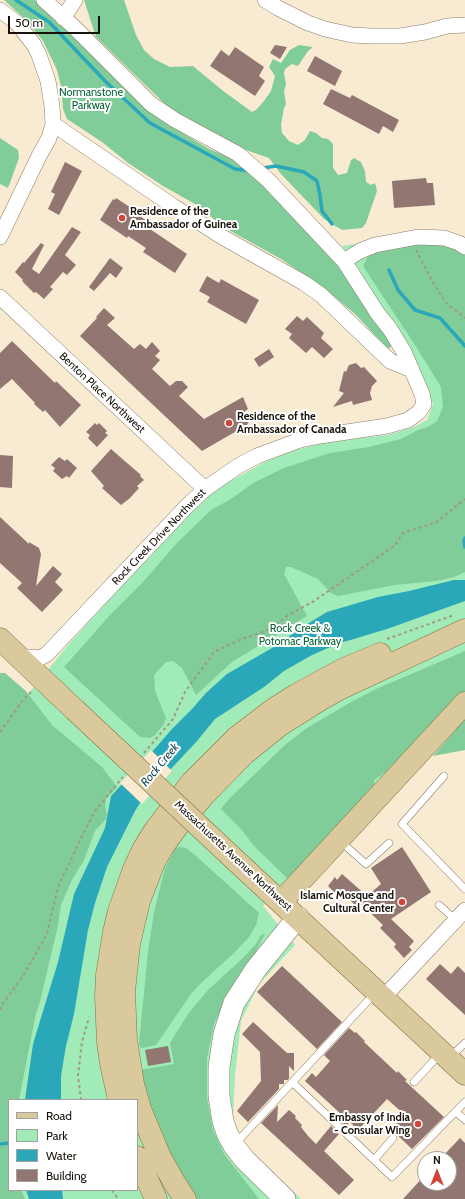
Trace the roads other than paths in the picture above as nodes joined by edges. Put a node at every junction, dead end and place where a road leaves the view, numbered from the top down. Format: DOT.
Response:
graph roads {
  1 [pos="44,0"];
  2 [pos="75,0"];
  3 [pos="266,0"];
  4 [pos="0,10"];
  5 [pos="63,18"];
  6 [pos="465,25"];
  7 [pos="52,124"];
  8 [pos="0,237"];
  9 [pos="465,247"];
  10 [pos="344,261"];
  11 [pos="0,297"];
  12 [pos="412,370"];
  13 [pos="205,489"];
  14 [pos="465,629"];
  15 [pos="0,639"];
  16 [pos="10,656"];
  17 [pos="465,703"];
  18 [pos="444,776"];
  19 [pos="339,840"];
  20 [pos="389,843"];
  21 [pos="465,889"];
  22 [pos="281,902"];
  23 [pos="439,905"];
  24 [pos="461,915"];
  25 [pos="298,917"];
  26 [pos="380,995"];
  27 [pos="465,1042"];
  28 [pos="445,1055"];
  29 [pos="465,1074"];
  30 [pos="292,1082"];
  31 [pos="414,1082"];
  32 [pos="119,1099"];
  33 [pos="137,1099"];
  34 [pos="138,1102"];
  35 [pos="465,1102"];
  36 [pos="456,1112"];
  37 [pos="465,1120"];
  38 [pos="393,1138"];
  39 [pos="234,1146"];
  40 [pos="138,1159"];
  41 [pos="374,1160"];
  42 [pos="156,1199"];
  43 [pos="185,1199"];
  44 [pos="285,1199"];
  1 -- 5 [label="street, Rock Creek Drive Northwest"];
  2 -- 5 [label="street"];
  3 -- 6 [label="street"];
  4 -- 7 [label="street"];
  5 -- 10 [label="street, Rock Creek Drive Northwest"];
  7 -- 8 [label="street"];
  7 -- 12 [label="street"];
  9 -- 10 [label="street"];
  10 -- 12 [label="street, Rock Creek Drive Northwest"];
  11 -- 13 [label="street, Benton Place Northwest"];
  12 -- 13 [label="street, Rock Creek Drive Northwest"];
  13 -- 16 [label="street, Rock Creek Drive Northwest"];
  14 -- 32 [label="main road"];
  14 -- 33 [label="main road"];
  15 -- 16 [label="main road, Massachusetts Avenue Northwest"];
  16 -- 22 [label="main road, Massachusetts Avenue Northwest, bridge"];
  17 -- 19 [label="main road"];
  18 -- 21 [label="lane"];
  19 -- 20 [label="lane"];
  19 -- 22 [label="main road"];
  22 -- 25 [label="main road, Massachusetts Avenue Northwest"];
  23 -- 24 [label="lane"];
  24 -- 26 [label="street"];
  25 -- 26 [label="main road, Massachusetts Avenue Northwest"];
  25 -- 39 [label="street"];
  26 -- 28 [label="main road, Massachusetts Avenue Northwest"];
  26 -- 30 [label="lane"];
  27 -- 28 [label="lane"];
  28 -- 29 [label="main road, Massachusetts Avenue Northwest"];
  28 -- 31 [label="lane"];
  30 -- 39 [label="lane"];
  30 -- 41 [label="lane"];
  34 -- 43 [label="main road"];
  35 -- 36 [label="lane"];
  36 -- 37 [label="lane"];
  36 -- 41 [label="lane"];
  38 -- 41 [label="lane"];
  39 -- 44 [label="street"];
  40 -- 42 [label="main road"];
}
